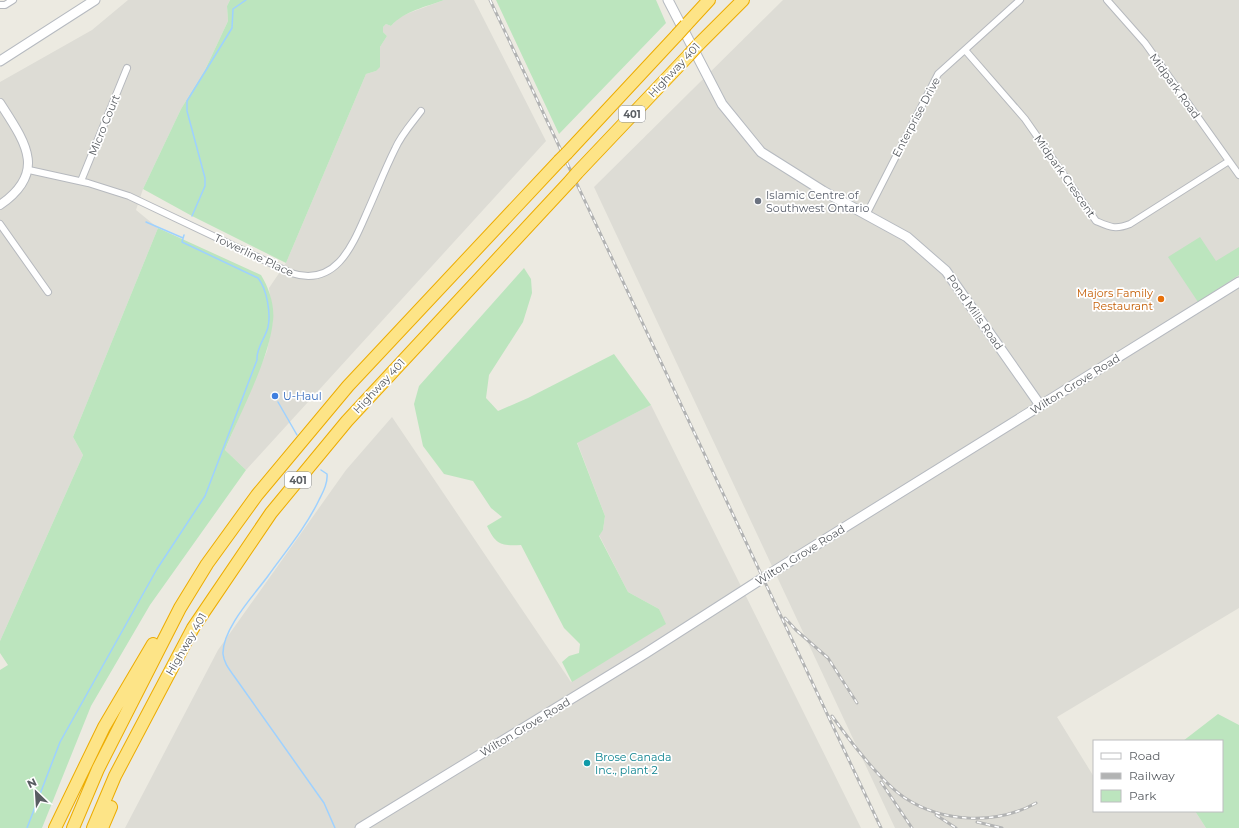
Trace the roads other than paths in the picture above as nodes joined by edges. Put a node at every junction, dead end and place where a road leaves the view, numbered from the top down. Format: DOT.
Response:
graph roads {
  1 [pos="13,0"];
  2 [pos="95,0"];
  3 [pos="668,0"];
  4 [pos="709,0"];
  5 [pos="743,0"];
  6 [pos="1020,0"];
  7 [pos="1107,0"];
  8 [pos="0,5"];
  9 [pos="965,50"];
  10 [pos="0,61"];
  11 [pos="127,68"];
  12 [pos="0,103"];
  13 [pos="421,112"];
  14 [pos="1229,161"];
  15 [pos="28,170"];
  16 [pos="1239,175"];
  17 [pos="81,181"];
  18 [pos="0,205"];
  19 [pos="866,215"];
  20 [pos="0,224"];
  21 [pos="1239,282"];
  22 [pos="48,292"];
  23 [pos="1040,405"];
  24 [pos="180,608"];
  25 [pos="140,728"];
  26 [pos="55,828"];
  27 [pos="73,828"];
  28 [pos="92,828"];
  29 [pos="102,828"];
  30 [pos="360,828"];
  1 -- 8 [label="street"];
  2 -- 10 [label="main road"];
  3 -- 19 [label="main road, Pond Mills Road"];
  4 -- 24 [label="highway, Highway 401 / 401, bridge"];
  5 -- 25 [label="highway, Highway 401 / 401, bridge"];
  6 -- 9 [label="street, Enterprise Drive"];
  7 -- 14 [label="street, Midpark Road"];
  9 -- 14 [label="street, Midpark Crescent"];
  9 -- 19 [label="street, Enterprise Drive"];
  11 -- 17 [label="street, Micro Court"];
  12 -- 15 [label="street"];
  13 -- 17 [label="street, Towerline Place"];
  14 -- 16 [label="street, Midpark Road"];
  15 -- 17 [label="street, Towerline Place"];
  15 -- 18 [label="street"];
  19 -- 23 [label="main road, Pond Mills Road"];
  20 -- 22 [label="street"];
  21 -- 23 [label="main road, Wilton Grove Road"];
  23 -- 30 [label="main road, Wilton Grove Road"];
  24 -- 26 [label="highway"];
  24 -- 27 [label="highway, Highway 401 / 401"];
  25 -- 28 [label="highway, Highway 401 / 401"];
  25 -- 29 [label="highway"];
}
